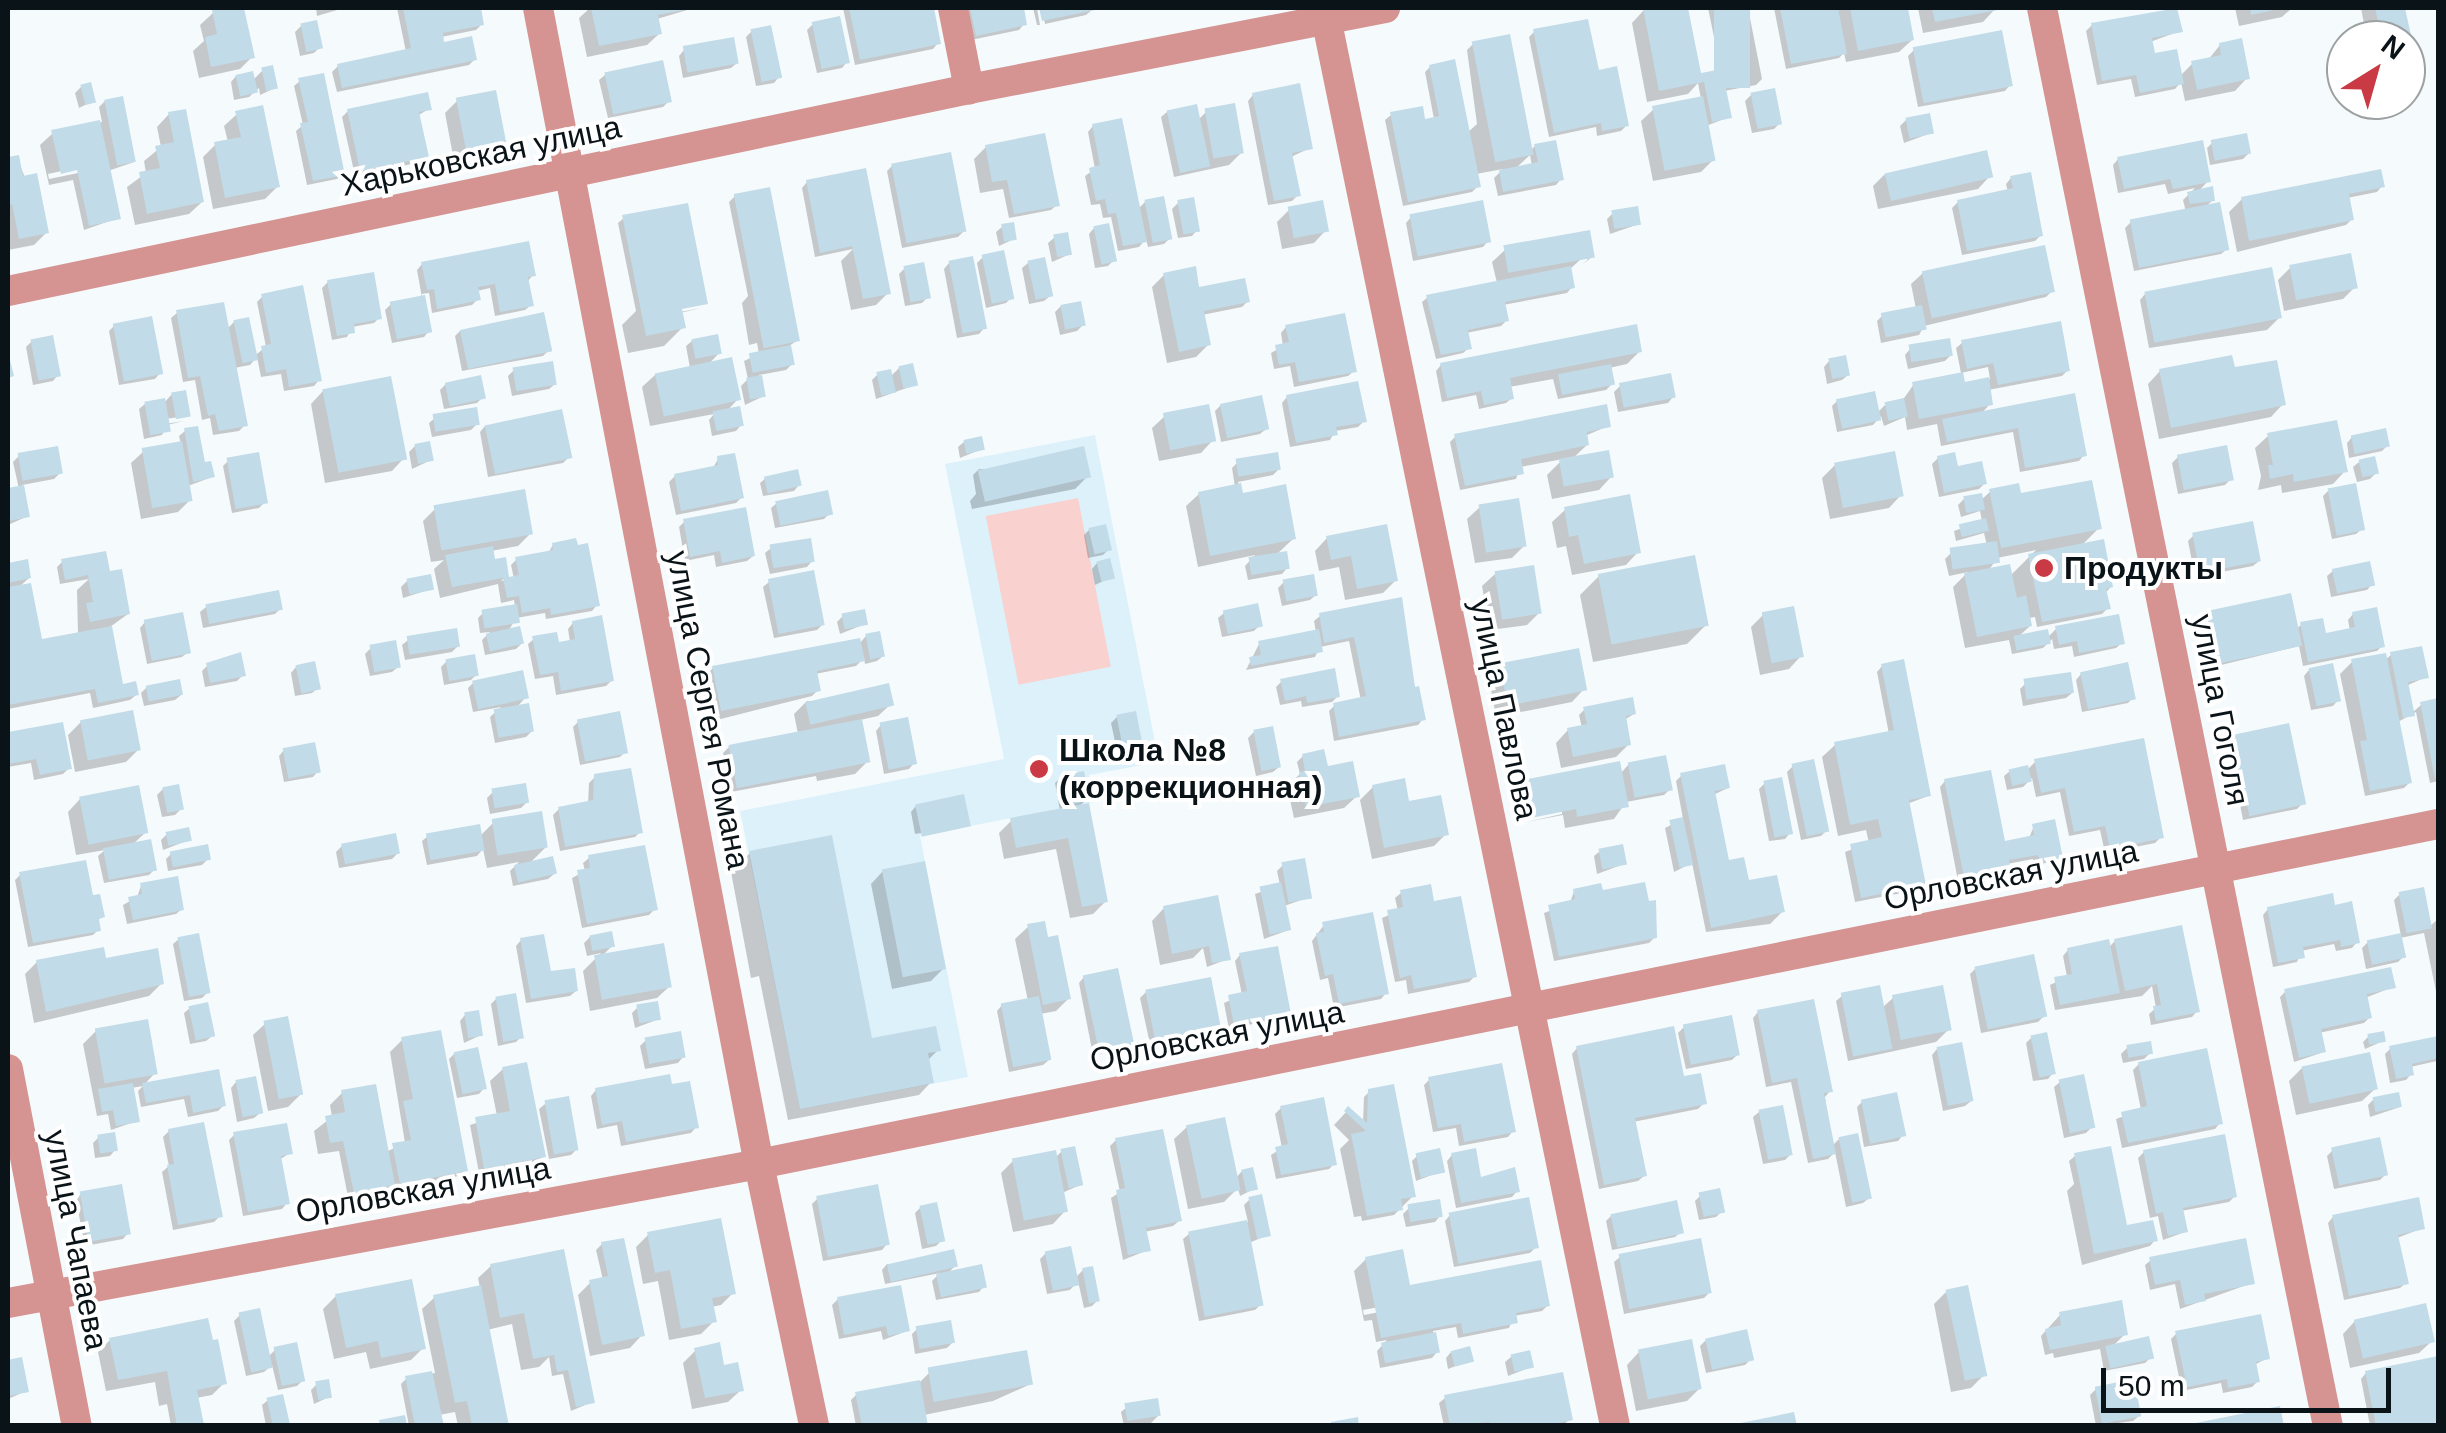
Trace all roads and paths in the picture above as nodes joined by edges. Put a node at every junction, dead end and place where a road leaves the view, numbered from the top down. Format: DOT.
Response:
graph roads {
  1 [pos="538,8"];
  2 [pos="953,8"];
  3 [pos="1385,8"];
  4 [pos="2042,8"];
  5 [pos="1325,14"];
  6 [pos="969,89"];
  7 [pos="569,173"];
  8 [pos="8,290"];
  9 [pos="2438,824"];
  10 [pos="2216,870"];
  11 [pos="1530,1008"];
  12 [pos="8,1068"];
  13 [pos="760,1164"];
  14 [pos="51,1294"];
  15 [pos="8,1303"];
  16 [pos="77,1426"];
  17 [pos="814,1426"];
  18 [pos="1616,1426"];
  19 [pos="2328,1426"];
  1 -- 7 [label="street, улица Сергея Романа"];
  2 -- 6 [label="street"];
  3 -- 5 [label="street, Харьковская улица"];
  4 -- 10 [label="street, улица Гоголя"];
  5 -- 6 [label="street, Харьковская улица"];
  5 -- 11 [label="street, улица Павлова"];
  6 -- 7 [label="street, Харьковская улица"];
  7 -- 8 [label="street, Харьковская улица"];
  7 -- 13 [label="street, улица Сергея Романа"];
  9 -- 10 [label="street, Орловская улица"];
  10 -- 11 [label="street, Орловская улица"];
  10 -- 19 [label="street, улица Гоголя"];
  11 -- 13 [label="street, Орловская улица"];
  11 -- 18 [label="street, улица Павлова"];
  12 -- 14 [label="street, улица Чапаева"];
  13 -- 14 [label="street, Орловская улица"];
  13 -- 17 [label="street, улица Сергея Романа"];
  14 -- 15 [label="street, Орловская улица"];
  14 -- 16 [label="street, улица Чапаева"];
}
